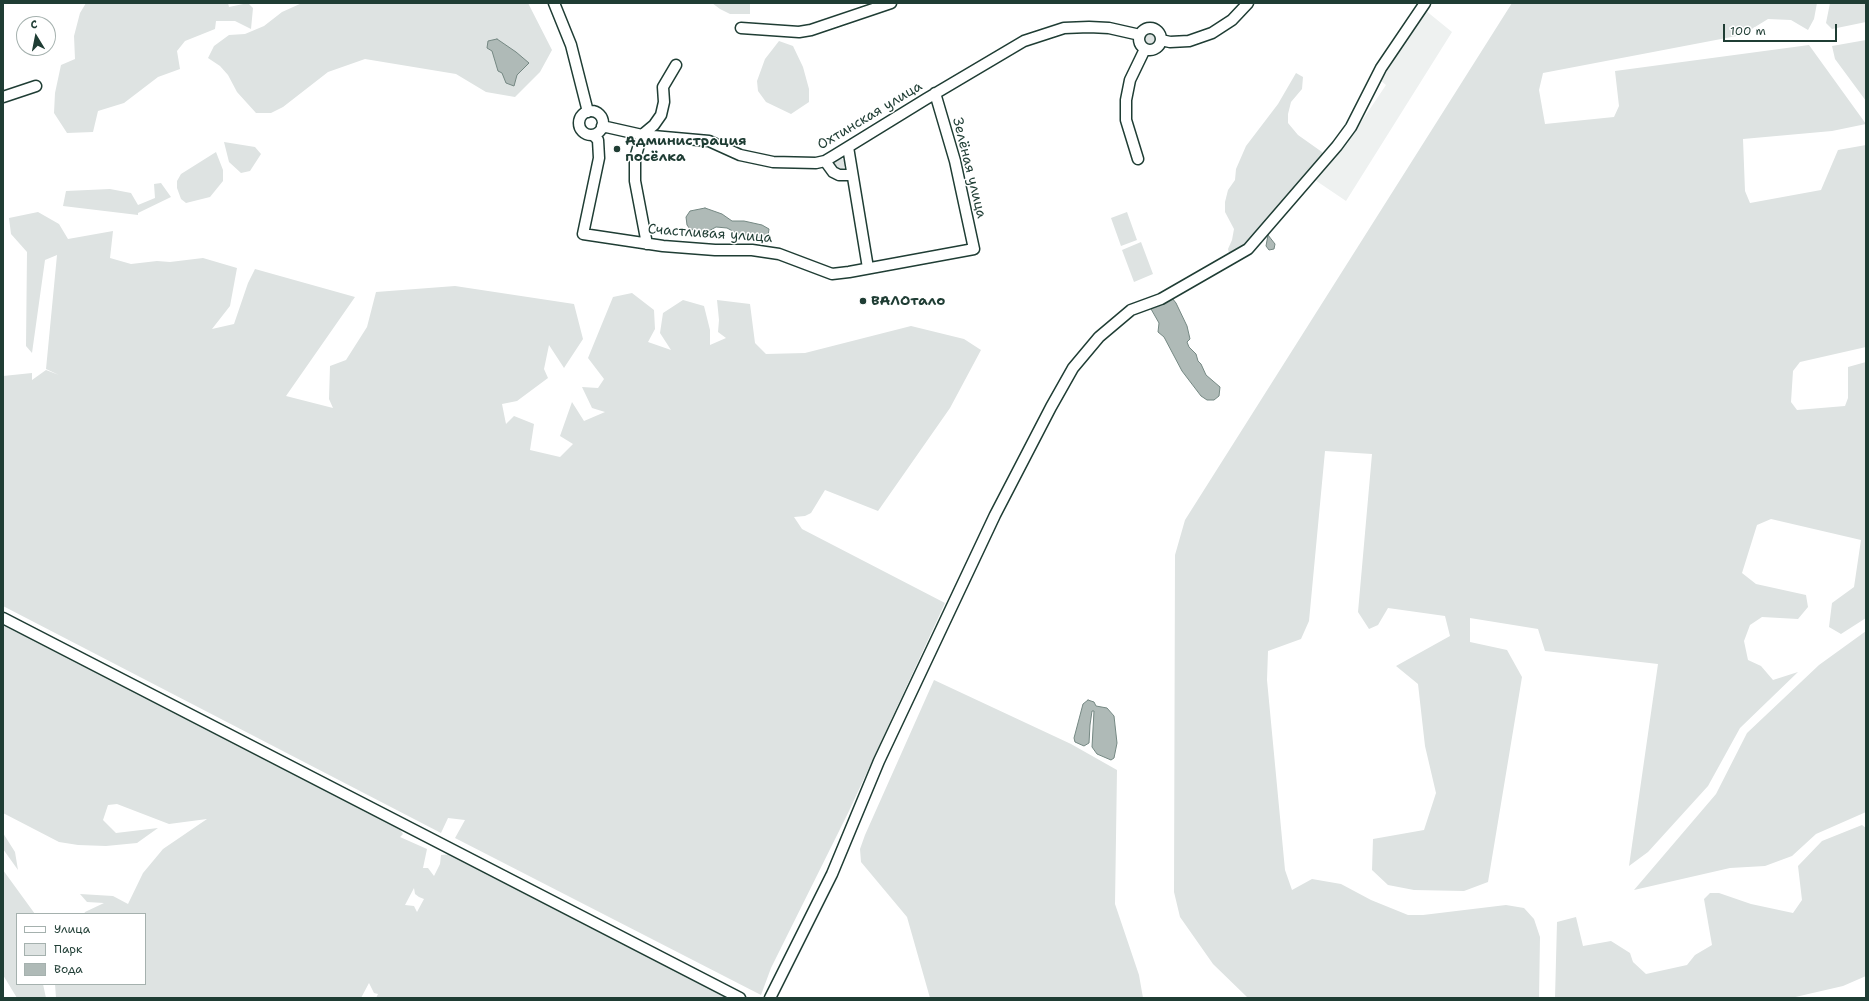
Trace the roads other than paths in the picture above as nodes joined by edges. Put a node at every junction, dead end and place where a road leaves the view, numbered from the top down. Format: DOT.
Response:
graph roads {
  1 [pos="554,3"];
  2 [pos="891,3"];
  3 [pos="1248,3"];
  4 [pos="1425,3"];
  5 [pos="741,28"];
  6 [pos="1140,35"];
  7 [pos="1161,40"];
  8 [pos="1145,49"];
  9 [pos="676,65"];
  10 [pos="36,86"];
  11 [pos="935,93"];
  12 [pos="3,97"];
  13 [pos="588,112"];
  14 [pos="602,126"];
  15 [pos="593,135"];
  16 [pos="642,135"];
  17 [pos="848,147"];
  18 [pos="1138,160"];
  19 [pos="826,161"];
  20 [pos="852,175"];
  21 [pos="647,244"];
  22 [pos="974,249"];
  23 [pos="868,268"];
  24 [pos="3,618"];
  25 [pos="740,998"];
  26 [pos="770,998"];
  1 -- 13 [label="street"];
  2 -- 5 [label="street"];
  3 -- 7 [label="street"];
  4 -- 26 [label="street"];
  6 -- 7 [label="street, Охтинская улица"];
  6 -- 8 [label="street"];
  6 -- 11 [label="street, Охтинская улица"];
  7 -- 8 [label="street"];
  8 -- 18 [label="street"];
  9 -- 16 [label="street"];
  10 -- 12 [label="street"];
  11 -- 17 [label="street, Охтинская улица"];
  11 -- 22 [label="street, Зелёная улица"];
  13 -- 14 [label="street"];
  13 -- 15 [label="street"];
  14 -- 15 [label="street"];
  14 -- 16 [label="street, Охтинская улица"];
  15 -- 21 [label="street, Счастливая улица"];
  16 -- 19 [label="street, Охтинская улица"];
  16 -- 21 [label="street"];
  17 -- 19 [label="street, Охтинская улица"];
  17 -- 20 [label="street"];
  19 -- 20 [label="street"];
  20 -- 23 [label="street"];
  21 -- 23 [label="street, Счастливая улица"];
  22 -- 23 [label="street, Счастливая улица"];
  24 -- 25 [label="street"];
}
